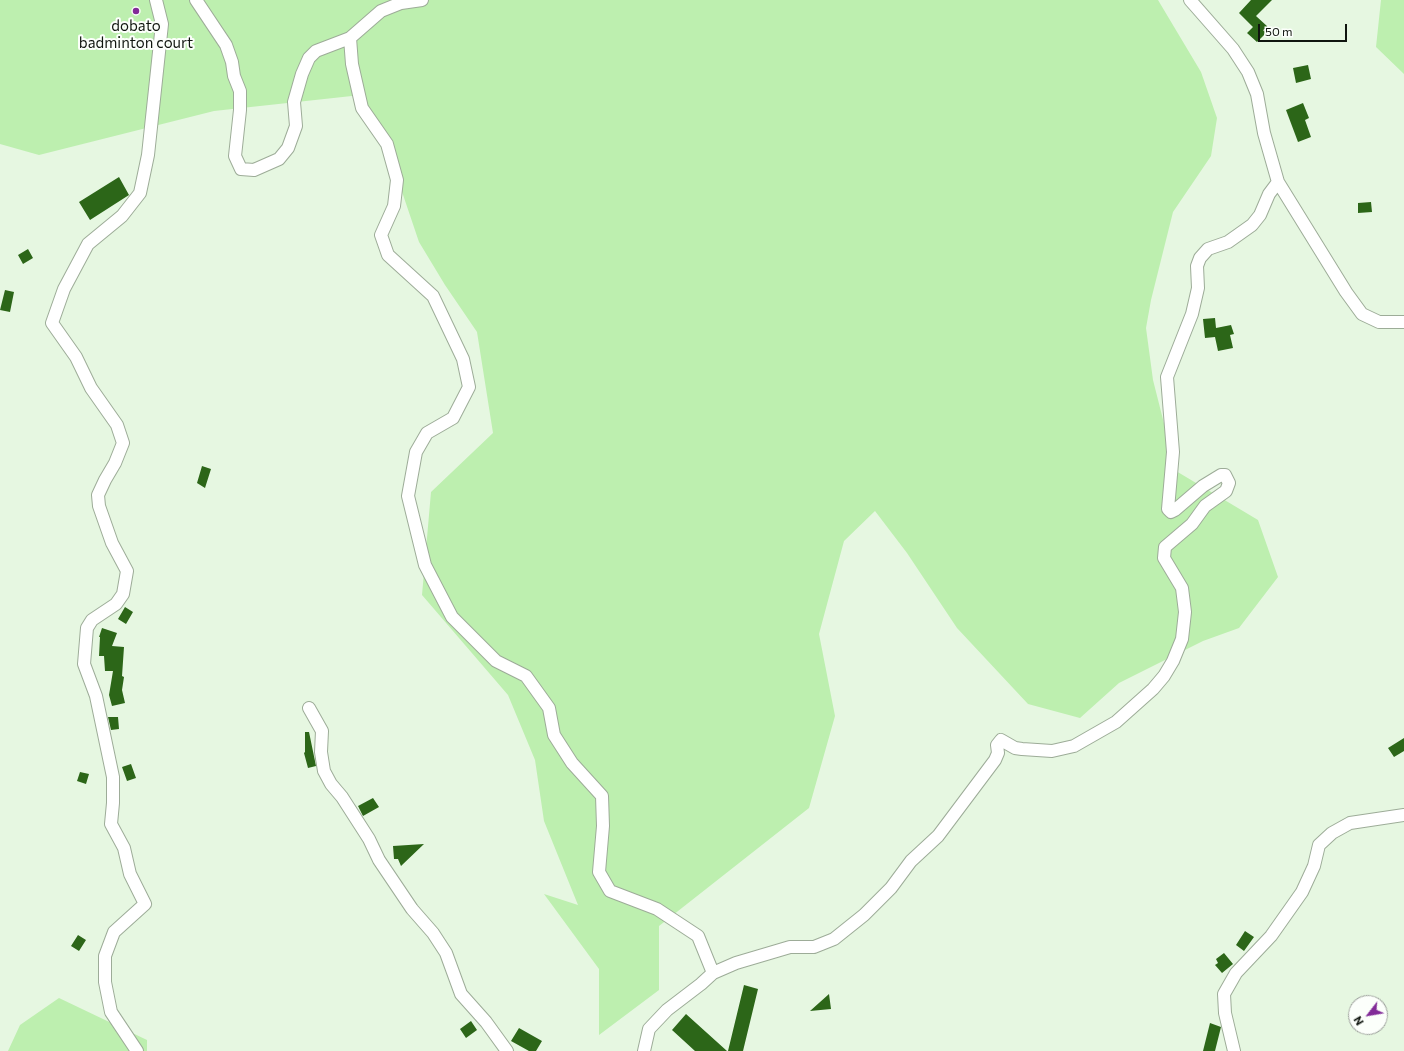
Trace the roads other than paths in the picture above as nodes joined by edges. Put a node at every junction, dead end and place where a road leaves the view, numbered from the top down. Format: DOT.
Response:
graph roads {
  1 [pos="156,0"];
  2 [pos="196,0"];
  3 [pos="422,0"];
  4 [pos="1190,0"];
  5 [pos="350,38"];
  6 [pos="1278,182"];
  7 [pos="1404,322"];
  8 [pos="309,708"];
  9 [pos="1404,815"];
  10 [pos="713,973"];
  11 [pos="137,1051"];
  12 [pos="507,1051"];
  13 [pos="644,1051"];
  14 [pos="1234,1051"];
  1 -- 11 [label="street"];
  2 -- 5 [label="street"];
  3 -- 5 [label="street"];
  4 -- 6 [label="street"];
  5 -- 10 [label="street"];
  6 -- 7 [label="street"];
  6 -- 10 [label="street"];
  8 -- 12 [label="street"];
  9 -- 14 [label="street"];
  10 -- 13 [label="street"];
}
